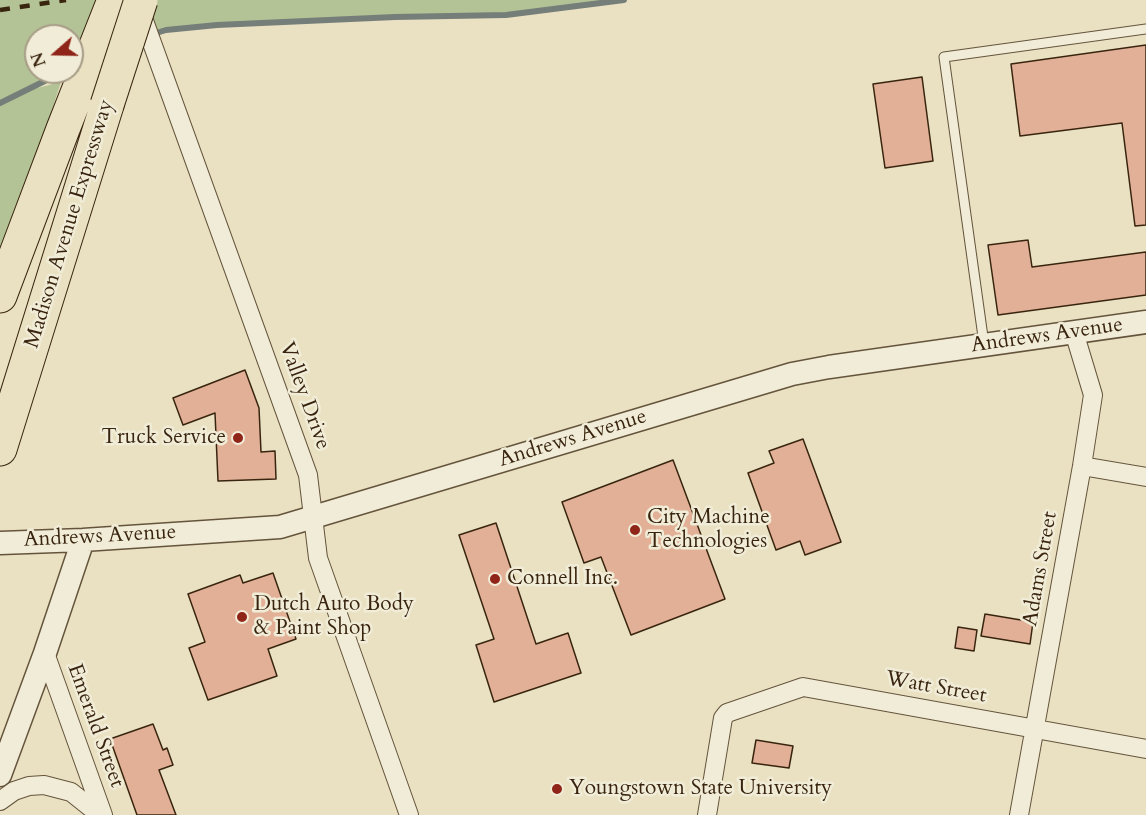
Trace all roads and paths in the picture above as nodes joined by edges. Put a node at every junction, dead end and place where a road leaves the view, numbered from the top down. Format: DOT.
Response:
graph roads {
  1 [pos="97,0"];
  2 [pos="114,0"];
  3 [pos="132,0"];
  4 [pos="142,9"];
  5 [pos="1146,29"];
  6 [pos="85,74"];
  7 [pos="0,296"];
  8 [pos="1146,322"];
  9 [pos="1074,332"];
  10 [pos="984,345"];
  11 [pos="3,441"];
  12 [pos="1082,466"];
  13 [pos="1146,477"];
  14 [pos="314,516"];
  15 [pos="83,540"];
  16 [pos="0,543"];
  17 [pos="45,653"];
  18 [pos="1034,728"];
  19 [pos="1146,749"];
  20 [pos="0,775"];
  21 [pos="0,801"];
  22 [pos="102,815"];
  23 [pos="409,815"];
  24 [pos="707,815"];
  25 [pos="1019,815"];
  1 -- 6 [label="highway"];
  2 -- 6 [label="highway"];
  3 -- 4 [label="street, Valley Drive"];
  4 -- 11 [label="highway, Madison Avenue Expressway, bridge"];
  4 -- 14 [label="street, Valley Drive"];
  5 -- 10 [label="lane"];
  6 -- 7 [label="highway, Madison Avenue Expressway"];
  8 -- 9 [label="street, Andrews Avenue"];
  9 -- 10 [label="street, Andrews Avenue"];
  9 -- 12 [label="street, Adams Street"];
  10 -- 14 [label="street, Andrews Avenue"];
  12 -- 13 [label="street"];
  12 -- 18 [label="street, Adams Street"];
  14 -- 15 [label="street, Andrews Avenue"];
  14 -- 23 [label="street, Valley Drive"];
  15 -- 16 [label="street, Andrews Avenue"];
  15 -- 17 [label="street"];
  17 -- 20 [label="street"];
  17 -- 22 [label="street, Emerald Street"];
  18 -- 19 [label="street, Watt Street"];
  18 -- 24 [label="street, Watt Street"];
  18 -- 25 [label="street, Adams Street"];
  21 -- 22 [label="street"];
}
